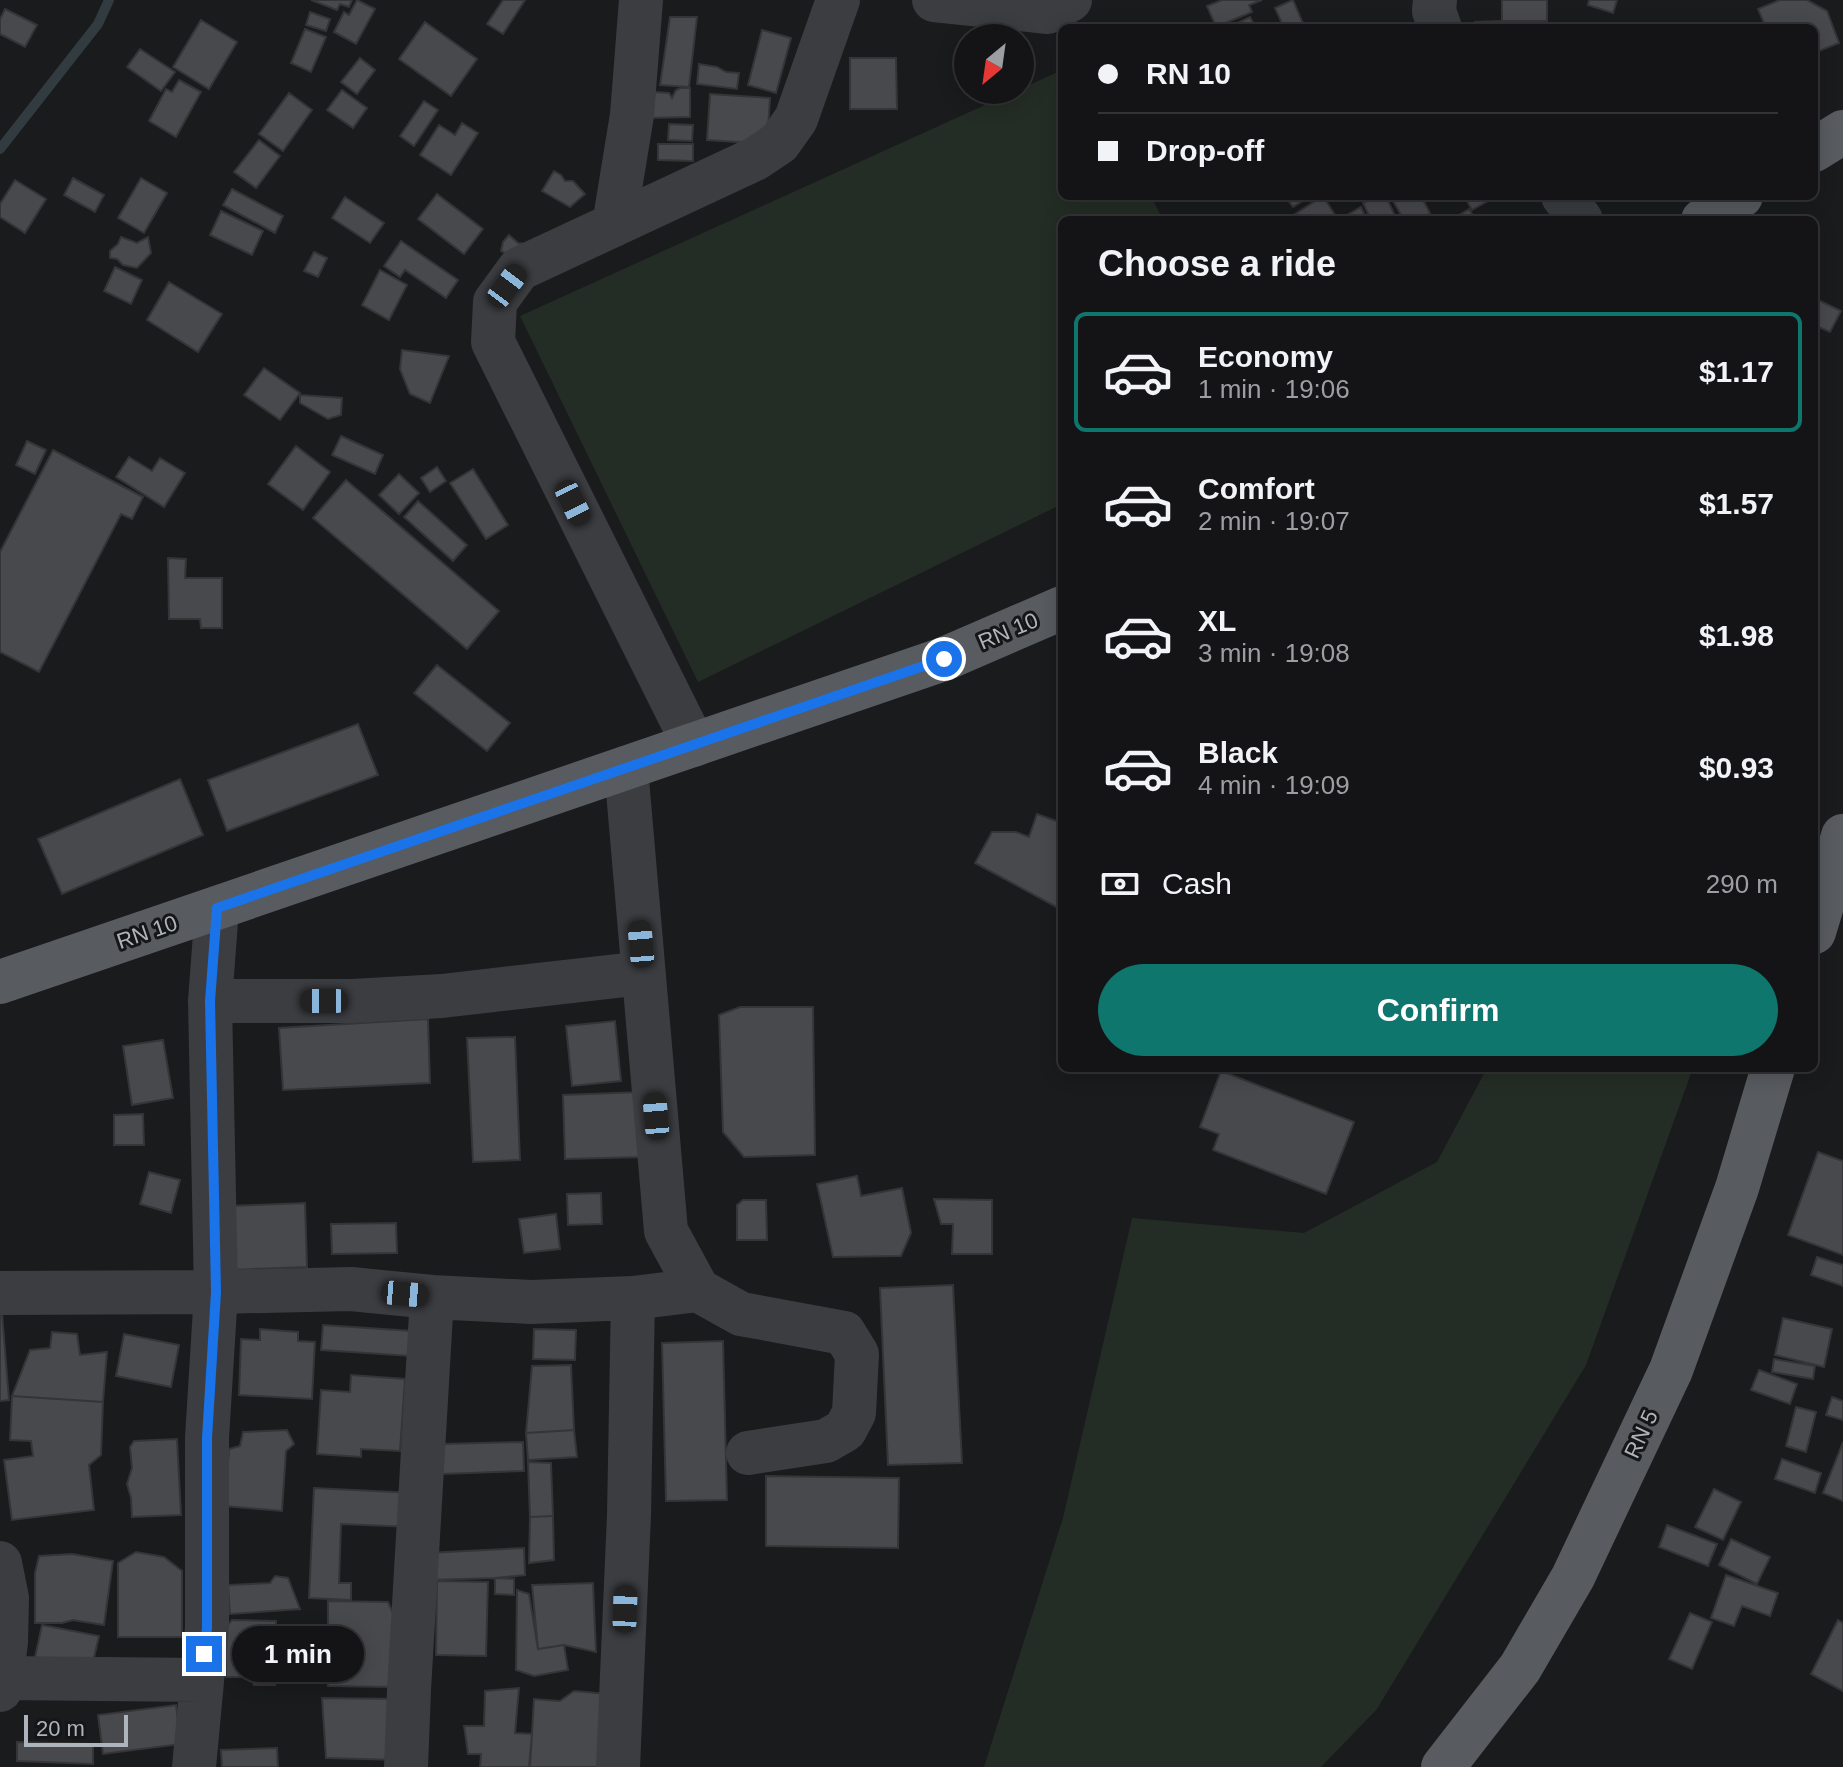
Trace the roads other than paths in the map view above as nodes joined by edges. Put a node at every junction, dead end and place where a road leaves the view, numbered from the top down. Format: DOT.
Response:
graph roads {
  1 [pos="641,0"];
  2 [pos="838,0"];
  3 [pos="934,0"];
  4 [pos="1070,0"];
  5 [pos="1435,0"];
  6 [pos="1439,24"];
  7 [pos="1843,132"];
  8 [pos="1818,148"];
  9 [pos="1735,200"];
  10 [pos="1709,216"];
  11 [pos="614,225"];
  12 [pos="1058,610"];
  13 [pos="694,745"];
  14 [pos="626,768"];
  15 [pos="1843,836"];
  16 [pos="217,908"];
  17 [pos="1818,919"];
  18 [pos="643,973"];
  19 [pos="0,982"];
  20 [pos="210,1001"];
  21 [pos="1772,1072"];
  22 [pos="698,1290"];
  23 [pos="216,1292"];
  24 [pos="0,1293"];
  25 [pos="432,1297"];
  26 [pos="633,1298"];
  27 [pos="748,1453"];
  28 [pos="0,1563"];
  29 [pos="202,1680"];
  30 [pos="1,1684"];
  31 [pos="194,1767"];
  32 [pos="406,1767"];
  33 [pos="618,1767"];
  34 [pos="1443,1767"];
  1 -- 11 [label="street"];
  2 -- 11 [label="street"];
  3 -- 4 [label="street"];
  5 -- 6 [label="street"];
  7 -- 8 [label="main road"];
  9 -- 10 [label="main road"];
  11 -- 13 [label="street"];
  12 -- 13 [label="main road, RN 10 / RN 10"];
  13 -- 14 [label="main road, RN 10 / RN 10"];
  14 -- 16 [label="main road, RN 10 / RN 10"];
  14 -- 18 [label="street"];
  15 -- 17 [label="main road"];
  16 -- 19 [label="main road, RN 10 / RN 10"];
  16 -- 20 [label="street"];
  18 -- 20 [label="street"];
  18 -- 22 [label="street"];
  20 -- 23 [label="street"];
  21 -- 34 [label="main road, RN 5 / RN 5"];
  22 -- 26 [label="street"];
  22 -- 27 [label="street"];
  23 -- 24 [label="street"];
  23 -- 25 [label="street"];
  23 -- 29 [label="street"];
  25 -- 26 [label="street"];
  25 -- 32 [label="street"];
  26 -- 33 [label="street"];
  28 -- 30 [label="street"];
  29 -- 30 [label="street"];
  29 -- 31 [label="street"];
}
